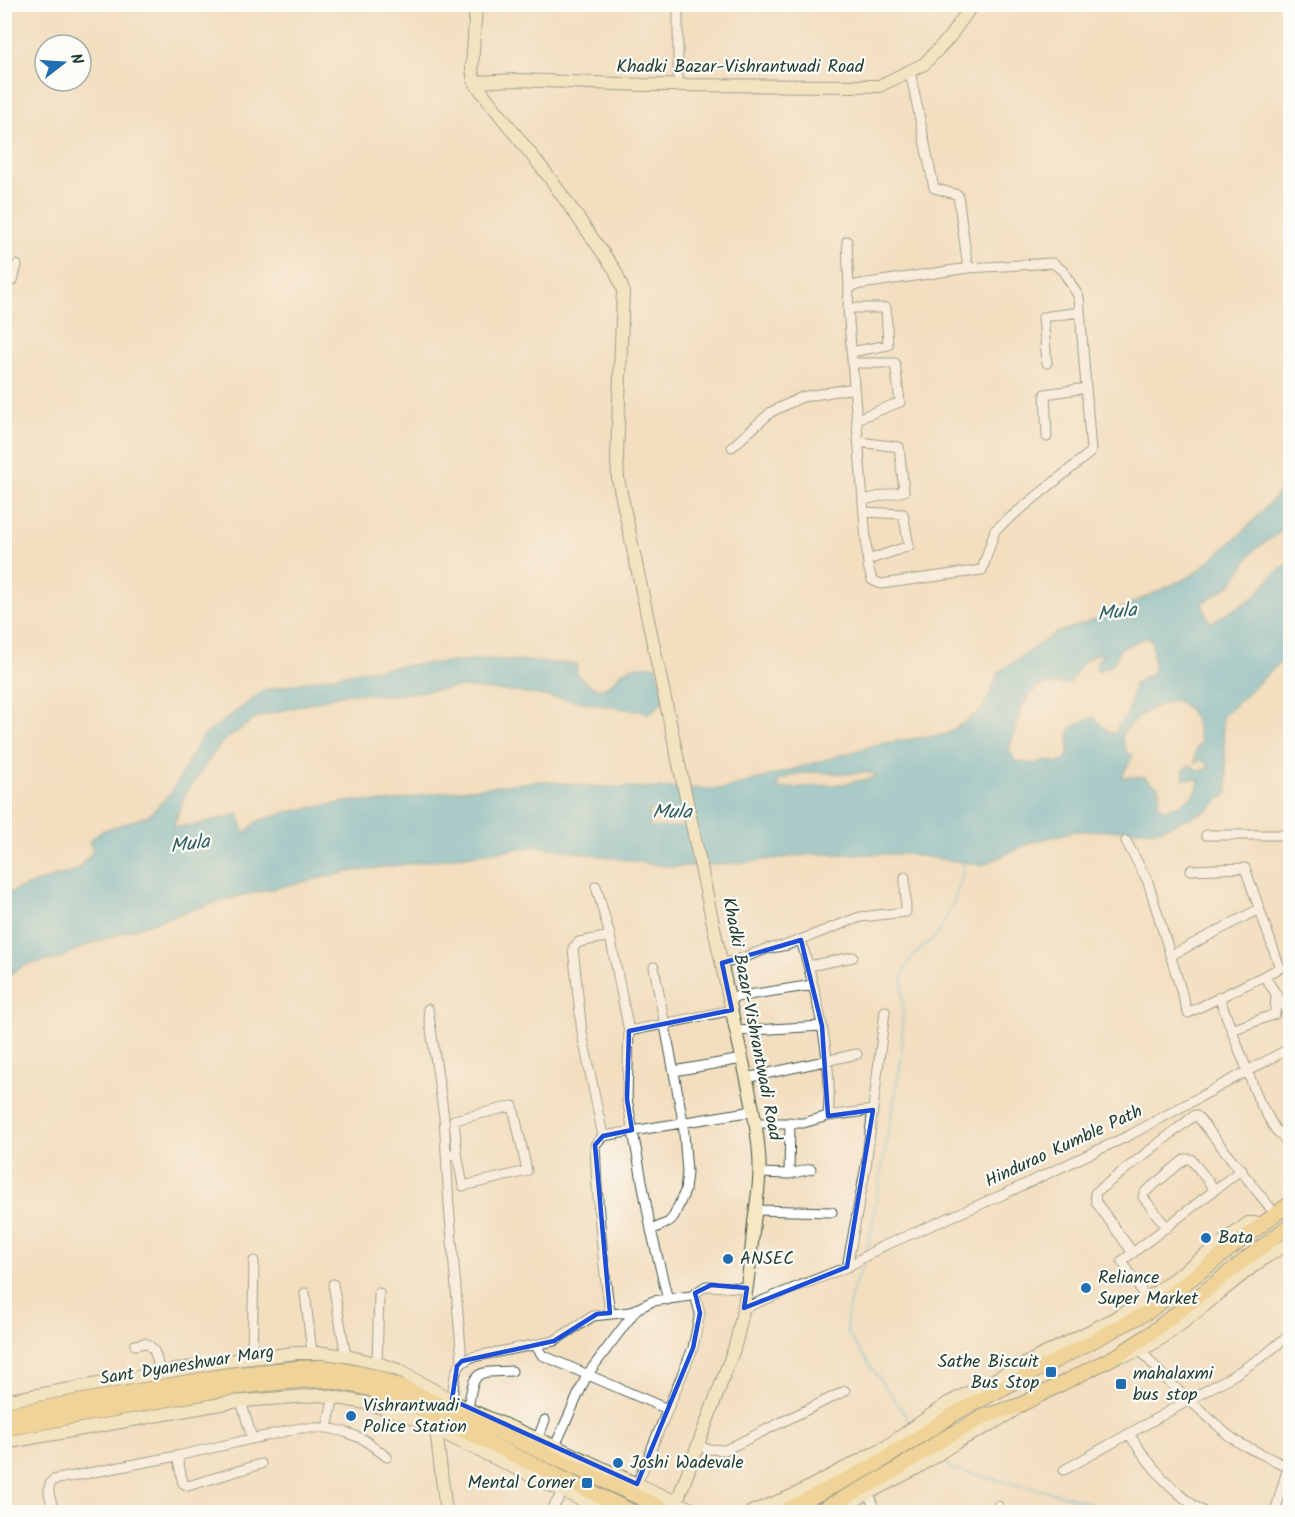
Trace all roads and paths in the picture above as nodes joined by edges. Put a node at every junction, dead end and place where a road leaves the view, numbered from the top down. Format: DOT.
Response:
graph roads {
  1 [pos="476,4"];
  2 [pos="678,4"];
  3 [pos="973,4"];
  4 [pos="910,71"];
  5 [pos="474,82"];
  6 [pos="678,86"];
  7 [pos="847,242"];
  8 [pos="17,265"];
  9 [pos="968,268"];
  10 [pos="4,280"];
  11 [pos="849,289"];
  12 [pos="848,308"];
  13 [pos="1080,312"];
  14 [pos="851,352"];
  15 [pos="852,363"];
  16 [pos="1047,363"];
  17 [pos="854,388"];
  18 [pos="1086,388"];
  19 [pos="857,419"];
  20 [pos="1047,437"];
  21 [pos="859,442"];
  22 [pos="732,447"];
  23 [pos="863,500"];
  24 [pos="864,512"];
  25 [pos="868,560"];
  26 [pos="1206,835"];
  27 [pos="1290,835"];
  28 [pos="1126,841"];
  29 [pos="1191,870"];
  30 [pos="905,877"];
  31 [pos="596,886"];
  32 [pos="1259,909"];
  33 [pos="610,936"];
  34 [pos="801,940"];
  35 [pos="1170,956"];
  36 [pos="853,957"];
  37 [pos="722,963"];
  38 [pos="809,966"];
  39 [pos="654,967"];
  40 [pos="1264,976"];
  41 [pos="813,985"];
  42 [pos="1276,994"];
  43 [pos="1219,998"];
  44 [pos="1287,1003"];
  45 [pos="730,1004"];
  46 [pos="428,1009"];
  47 [pos="885,1011"];
  48 [pos="1290,1021"];
  49 [pos="665,1024"];
  50 [pos="822,1026"];
  51 [pos="1232,1030"];
  52 [pos="629,1031"];
  53 [pos="736,1031"];
  54 [pos="1290,1048"];
  55 [pos="857,1054"];
  56 [pos="742,1059"];
  57 [pos="826,1059"];
  58 [pos="674,1071"];
  59 [pos="1248,1071"];
  60 [pos="746,1078"];
  61 [pos="873,1110"];
  62 [pos="828,1116"];
  63 [pos="754,1117"];
  64 [pos="683,1121"];
  65 [pos="789,1122"];
  66 [pos="632,1130"];
  67 [pos="603,1136"];
  68 [pos="1290,1144"];
  69 [pos="452,1154"];
  70 [pos="811,1169"];
  71 [pos="1242,1170"];
  72 [pos="759,1173"];
  73 [pos="789,1174"];
  74 [pos="1215,1190"];
  75 [pos="1290,1203"];
  76 [pos="756,1210"];
  77 [pos="832,1212"];
  78 [pos="1270,1219"];
  79 [pos="1290,1225"];
  80 [pos="1167,1228"];
  81 [pos="651,1230"];
  82 [pos="1290,1244"];
  83 [pos="1133,1253"];
  84 [pos="254,1261"];
  85 [pos="847,1267"];
  86 [pos="333,1284"];
  87 [pos="747,1288"];
  88 [pos="305,1293"];
  89 [pos="379,1293"];
  90 [pos="695,1295"];
  91 [pos="1146,1298"];
  92 [pos="668,1300"];
  93 [pos="638,1308"];
  94 [pos="744,1308"];
  95 [pos="610,1313"];
  96 [pos="1290,1334"];
  97 [pos="135,1345"];
  98 [pos="536,1346"];
  99 [pos="1140,1350"];
  100 [pos="312,1353"];
  101 [pos="1118,1355"];
  102 [pos="346,1356"];
  103 [pos="252,1358"];
  104 [pos="462,1361"];
  105 [pos="377,1363"];
  106 [pos="512,1371"];
  107 [pos="160,1373"];
  108 [pos="587,1376"];
  109 [pos="845,1391"];
  110 [pos="334,1396"];
  111 [pos="4,1401"];
  112 [pos="242,1401"];
  113 [pos="1190,1401"];
  114 [pos="468,1409"];
  115 [pos="667,1409"];
  116 [pos="443,1414"];
  117 [pos="4,1415"];
  118 [pos="546,1420"];
  119 [pos="930,1423"];
  120 [pos="327,1428"];
  121 [pos="4,1429"];
  122 [pos="1129,1434"];
  123 [pos="252,1438"];
  124 [pos="538,1438"];
  125 [pos="905,1441"];
  126 [pos="4,1443"];
  127 [pos="555,1446"];
  128 [pos="698,1446"];
  129 [pos="177,1456"];
  130 [pos="387,1457"];
  131 [pos="920,1460"];
  132 [pos="261,1464"];
  133 [pos="1289,1468"];
  134 [pos="1064,1470"];
  135 [pos="637,1484"];
  136 [pos="563,1492"];
  137 [pos="869,1492"];
  138 [pos="674,1510"];
  139 [pos="55,1512"];
  140 [pos="446,1512"];
  141 [pos="550,1512"];
  142 [pos="606,1512"];
  143 [pos="633,1512"];
  144 [pos="698,1512"];
  145 [pos="751,1512"];
  146 [pos="782,1512"];
  147 [pos="817,1512"];
  148 [pos="832,1512"];
  149 [pos="875,1512"];
  150 [pos="1204,1512"];
  151 [pos="1275,1512"];
  1 -- 5 [label="street"];
  2 -- 6 [label="street"];
  3 -- 4 [label="street, Khadki Bazar-Vishrantwadi Road"];
  4 -- 6 [label="street, Khadki Bazar-Vishrantwadi Road"];
  4 -- 9 [label="street"];
  5 -- 6 [label="street, Khadki Bazar-Vishrantwadi Road"];
  5 -- 37 [label="street, Khadki Bazar-Vishrantwadi Road"];
  7 -- 11 [label="street"];
  8 -- 10 [label="street"];
  9 -- 11 [label="street"];
  9 -- 13 [label="street"];
  11 -- 12 [label="street"];
  12 -- 14 [label="street"];
  12 -- 14 [label="street"];
  13 -- 16 [label="street"];
  13 -- 18 [label="street"];
  14 -- 15 [label="street"];
  15 -- 17 [label="street"];
  15 -- 19 [label="street"];
  17 -- 19 [label="street"];
  17 -- 22 [label="street"];
  18 -- 20 [label="street"];
  18 -- 25 [label="street"];
  19 -- 21 [label="street"];
  21 -- 23 [label="street"];
  21 -- 23 [label="street"];
  23 -- 24 [label="street"];
  24 -- 25 [label="street"];
  24 -- 25 [label="street"];
  26 -- 27 [label="street"];
  28 -- 35 [label="street"];
  29 -- 32 [label="street"];
  30 -- 34 [label="street"];
  31 -- 33 [label="street"];
  32 -- 35 [label="street"];
  32 -- 40 [label="street"];
  33 -- 52 [label="street"];
  33 -- 67 [label="street"];
  34 -- 37 [label="street"];
  34 -- 38 [label="street"];
  35 -- 43 [label="street"];
  36 -- 38 [label="street"];
  37 -- 45 [label="street, Khadki Bazar-Vishrantwadi Road"];
  38 -- 41 [label="street"];
  39 -- 49 [label="street"];
  40 -- 42 [label="street"];
  40 -- 43 [label="street"];
  41 -- 45 [label="street"];
  41 -- 50 [label="street"];
  42 -- 44 [label="street"];
  42 -- 51 [label="street"];
  43 -- 51 [label="street"];
  44 -- 48 [label="street"];
  45 -- 49 [label="street"];
  45 -- 53 [label="street, Khadki Bazar-Vishrantwadi Road"];
  46 -- 69 [label="street"];
  47 -- 61 [label="street"];
  49 -- 52 [label="street"];
  49 -- 58 [label="street"];
  50 -- 53 [label="street"];
  50 -- 57 [label="street"];
  51 -- 59 [label="street"];
  52 -- 66 [label="street"];
  53 -- 56 [label="street, Khadki Bazar-Vishrantwadi Road"];
  54 -- 59 [label="street, Hindurao Kumble Path"];
  55 -- 57 [label="street"];
  56 -- 58 [label="street"];
  56 -- 60 [label="street, Khadki Bazar-Vishrantwadi Road"];
  57 -- 60 [label="street"];
  57 -- 62 [label="street"];
  58 -- 64 [label="street"];
  59 -- 68 [label="street"];
  59 -- 85 [label="street, Hindurao Kumble Path"];
  60 -- 63 [label="street, Khadki Bazar-Vishrantwadi Road"];
  61 -- 62 [label="street"];
  61 -- 85 [label="street"];
  62 -- 65 [label="street"];
  63 -- 64 [label="street"];
  63 -- 65 [label="street"];
  63 -- 72 [label="street, Khadki Bazar-Vishrantwadi Road"];
  64 -- 66 [label="street"];
  64 -- 81 [label="street"];
  65 -- 73 [label="street"];
  66 -- 67 [label="street"];
  66 -- 81 [label="street"];
  67 -- 95 [label="street"];
  69 -- 69 [label="street"];
  69 -- 104 [label="street"];
  70 -- 73 [label="street"];
  71 -- 74 [label="street"];
  71 -- 78 [label="street"];
  71 -- 83 [label="street"];
  72 -- 73 [label="street"];
  72 -- 76 [label="street, Khadki Bazar-Vishrantwadi Road"];
  74 -- 80 [label="street"];
  74 -- 80 [label="street"];
  75 -- 78 [label="main road"];
  76 -- 77 [label="street"];
  76 -- 87 [label="street, Khadki Bazar-Vishrantwadi Road"];
  78 -- 91 [label="street"];
  78 -- 119 [label="main road"];
  79 -- 101 [label="main road"];
  80 -- 83 [label="street"];
  81 -- 92 [label="street"];
  82 -- 99 [label="street"];
  83 -- 91 [label="street"];
  84 -- 103 [label="street"];
  85 -- 94 [label="street, Hindurao Kumble Path"];
  86 -- 102 [label="street"];
  87 -- 90 [label="street"];
  87 -- 94 [label="street, Khadki Bazar-Vishrantwadi Road"];
  88 -- 100 [label="street"];
  89 -- 105 [label="street"];
  90 -- 92 [label="street"];
  90 -- 115 [label="street"];
  91 -- 119 [label="street"];
  92 -- 93 [label="street"];
  93 -- 95 [label="street"];
  93 -- 108 [label="street"];
  94 -- 128 [label="street, Khadki Bazar-Vishrantwadi Road"];
  95 -- 98 [label="street"];
  96 -- 113 [label="street"];
  97 -- 107 [label="street"];
  98 -- 104 [label="street"];
  98 -- 108 [label="street"];
  99 -- 101 [label="street"];
  99 -- 113 [label="street"];
  100 -- 102 [label="street"];
  100 -- 103 [label="street"];
  101 -- 131 [label="main road"];
  102 -- 105 [label="street"];
  103 -- 107 [label="street"];
  104 -- 116 [label="street"];
  105 -- 116 [label="street"];
  106 -- 114 [label="street"];
  107 -- 111 [label="street"];
  108 -- 115 [label="street"];
  108 -- 127 [label="street"];
  109 -- 128 [label="street"];
  110 -- 112 [label="street"];
  110 -- 116 [label="street"];
  110 -- 120 [label="street"];
  112 -- 123 [label="street"];
  112 -- 126 [label="street"];
  113 -- 122 [label="street"];
  113 -- 133 [label="street"];
  114 -- 116 [label="street"];
  114 -- 124 [label="street"];
  115 -- 135 [label="street"];
  116 -- 117 [label="main road, Sant Dyaneshwar Marg"];
  116 -- 121 [label="main road, Sant Dyaneshwar Marg"];
  116 -- 136 [label="street"];
  116 -- 138 [label="main road, Sant Dyaneshwar Marg"];
  116 -- 140 [label="street"];
  116 -- 143 [label="main road, Sant Dyaneshwar Marg"];
  118 -- 124 [label="street"];
  119 -- 125 [label="main road"];
  120 -- 123 [label="street"];
  120 -- 130 [label="street"];
  122 -- 134 [label="street"];
  122 -- 150 [label="street"];
  123 -- 129 [label="street"];
  124 -- 127 [label="street"];
  125 -- 145 [label="street"];
  125 -- 146 [label="main road"];
  127 -- 135 [label="street"];
  128 -- 138 [label="street, Khadki Bazar-Vishrantwadi Road"];
  129 -- 132 [label="street"];
  129 -- 139 [label="street"];
  131 -- 137 [label="street"];
  131 -- 147 [label="main road"];
  133 -- 151 [label="street"];
  135 -- 138 [label="street"];
  136 -- 141 [label="street"];
  136 -- 142 [label="street"];
  137 -- 148 [label="street"];
  137 -- 149 [label="street"];
  138 -- 144 [label="street"];
}
